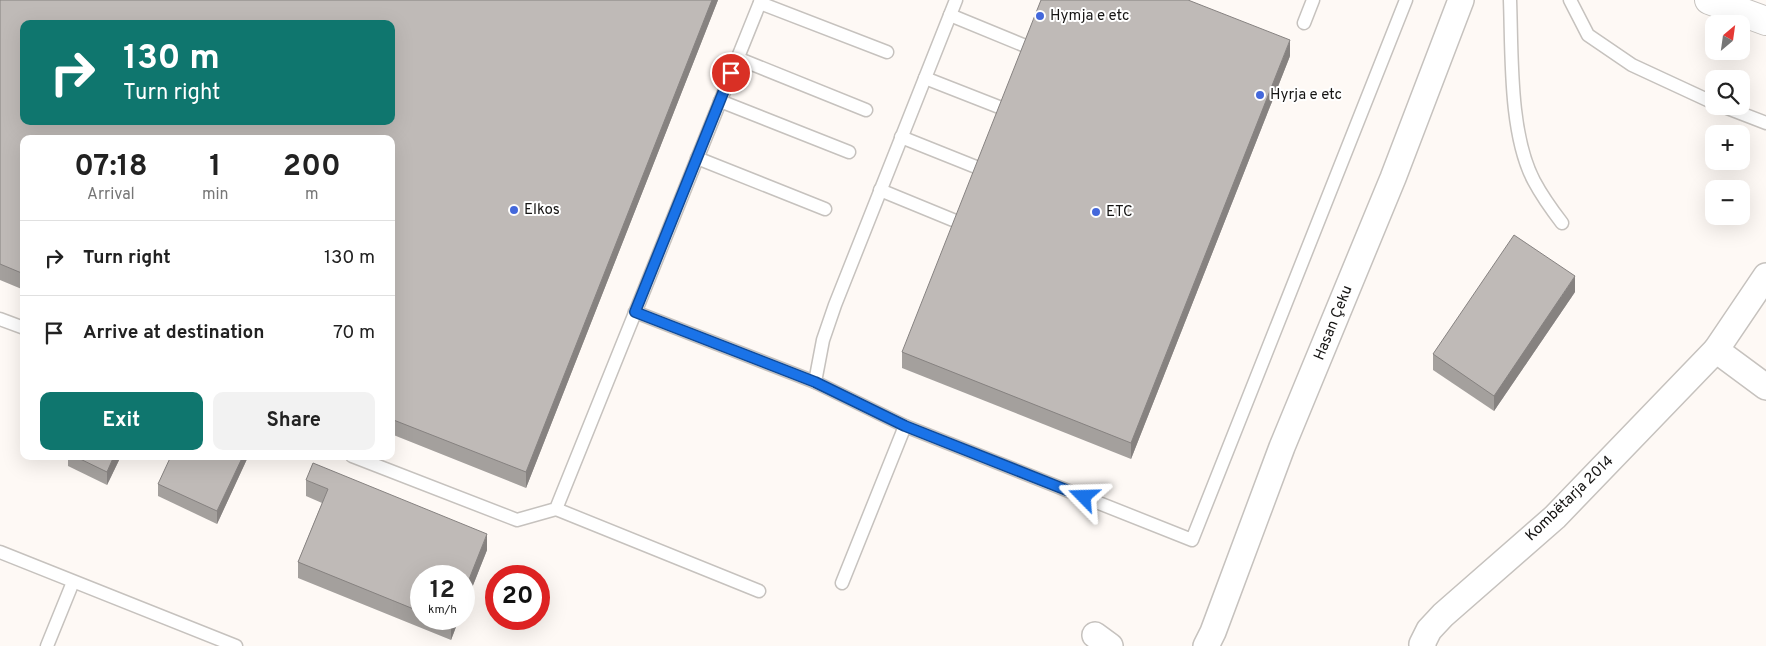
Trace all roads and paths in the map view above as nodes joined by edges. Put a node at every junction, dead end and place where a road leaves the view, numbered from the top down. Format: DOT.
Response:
graph roads {
  1 [pos="956,0"];
  2 [pos="1313,0"];
  3 [pos="1406,0"];
  4 [pos="1461,0"];
  5 [pos="1510,0"];
  6 [pos="1570,0"];
  7 [pos="1709,0"];
  8 [pos="760,1"];
  9 [pos="950,15"];
  10 [pos="1766,21"];
  11 [pos="1304,23"];
  12 [pos="1023,45"];
  13 [pos="888,52"];
  14 [pos="737,58"];
  15 [pos="925,78"];
  16 [pos="1705,99"];
  17 [pos="720,101"];
  18 [pos="999,107"];
  19 [pos="866,110"];
  20 [pos="1745,115"];
  21 [pos="1766,123"];
  22 [pos="901,137"];
  23 [pos="849,152"];
  24 [pos="697,158"];
  25 [pos="976,167"];
  26 [pos="880,190"];
  27 [pos="825,209"];
  28 [pos="953,220"];
  29 [pos="1562,223"];
  30 [pos="1766,276"];
  31 [pos="635,312"];
  32 [pos="0,319"];
  33 [pos="20,326"];
  34 [pos="1716,350"];
  35 [pos="815,382"];
  36 [pos="1766,387"];
  37 [pos="905,426"];
  38 [pos="362,460"];
  39 [pos="556,509"];
  40 [pos="0,552"];
  41 [pos="73,582"];
  42 [pos="842,583"];
  43 [pos="759,591"];
  44 [pos="47,646"];
  45 [pos="236,646"];
  46 [pos="1206,646"];
  47 [pos="1423,646"];
  1 -- 9 [label="lane"];
  2 -- 11 [label="lane"];
  3 -- 37 [label="lane"];
  4 -- 46 [label="street, Hasan Çeku"];
  5 -- 29 [label="lane"];
  6 -- 16 [label="lane"];
  7 -- 10 [label="main road"];
  8 -- 13 [label="lane"];
  8 -- 14 [label="lane"];
  9 -- 12 [label="lane"];
  9 -- 15 [label="lane"];
  14 -- 17 [label="lane"];
  14 -- 19 [label="lane"];
  15 -- 18 [label="lane"];
  15 -- 22 [label="lane"];
  17 -- 23 [label="lane"];
  17 -- 24 [label="lane"];
  20 -- 21 [label="lane"];
  22 -- 25 [label="lane"];
  22 -- 26 [label="lane"];
  24 -- 27 [label="lane"];
  24 -- 31 [label="lane"];
  26 -- 28 [label="lane"];
  26 -- 35 [label="lane"];
  30 -- 34 [label="street, Kombëtarja 2014"];
  31 -- 35 [label="lane"];
  31 -- 39 [label="lane"];
  32 -- 33 [label="lane"];
  34 -- 36 [label="street"];
  34 -- 47 [label="street, Kombëtarja 2014"];
  35 -- 37 [label="lane"];
  37 -- 42 [label="lane"];
  38 -- 39 [label="lane"];
  39 -- 43 [label="lane"];
  40 -- 41 [label="lane"];
  41 -- 44 [label="lane"];
  41 -- 45 [label="lane"];
}
